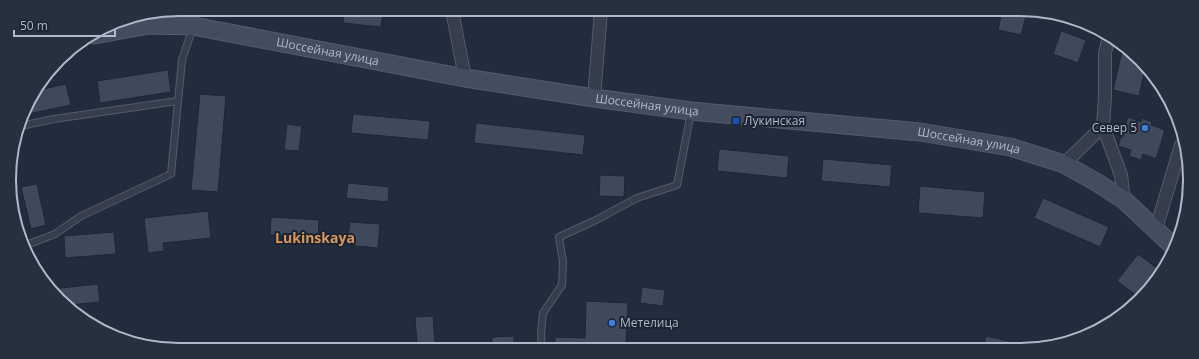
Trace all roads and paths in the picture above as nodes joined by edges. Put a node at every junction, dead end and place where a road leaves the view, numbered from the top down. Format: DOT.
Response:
graph roads {
  1 [pos="453,16"];
  2 [pos="601,16"];
  3 [pos="193,26"];
  4 [pos="110,31"];
  5 [pos="1108,42"];
  6 [pos="465,78"];
  7 [pos="594,98"];
  8 [pos="177,101"];
  9 [pos="691,111"];
  10 [pos="26,125"];
  11 [pos="1103,126"];
  12 [pos="1180,148"];
  13 [pos="1064,164"];
  14 [pos="1124,200"];
  15 [pos="1156,229"];
  16 [pos="1170,243"];
  17 [pos="29,244"];
  18 [pos="542,343"];
  1 -- 6 [label="street"];
  2 -- 7 [label="street"];
  3 -- 4 [label="main road, Шоссейная улица"];
  3 -- 6 [label="main road, Шоссейная улица"];
  3 -- 8 [label="lane"];
  5 -- 11 [label="street"];
  6 -- 7 [label="main road, Шоссейная улица"];
  7 -- 9 [label="main road, Шоссейная улица"];
  8 -- 10 [label="lane"];
  8 -- 17 [label="lane"];
  9 -- 13 [label="main road, Шоссейная улица"];
  9 -- 18 [label="lane"];
  11 -- 13 [label="street"];
  11 -- 14 [label="street"];
  12 -- 15 [label="street"];
  13 -- 14 [label="main road, Шоссейная улица"];
  14 -- 15 [label="main road, Шоссейная улица"];
  15 -- 16 [label="main road, Шоссейная улица"];
}
